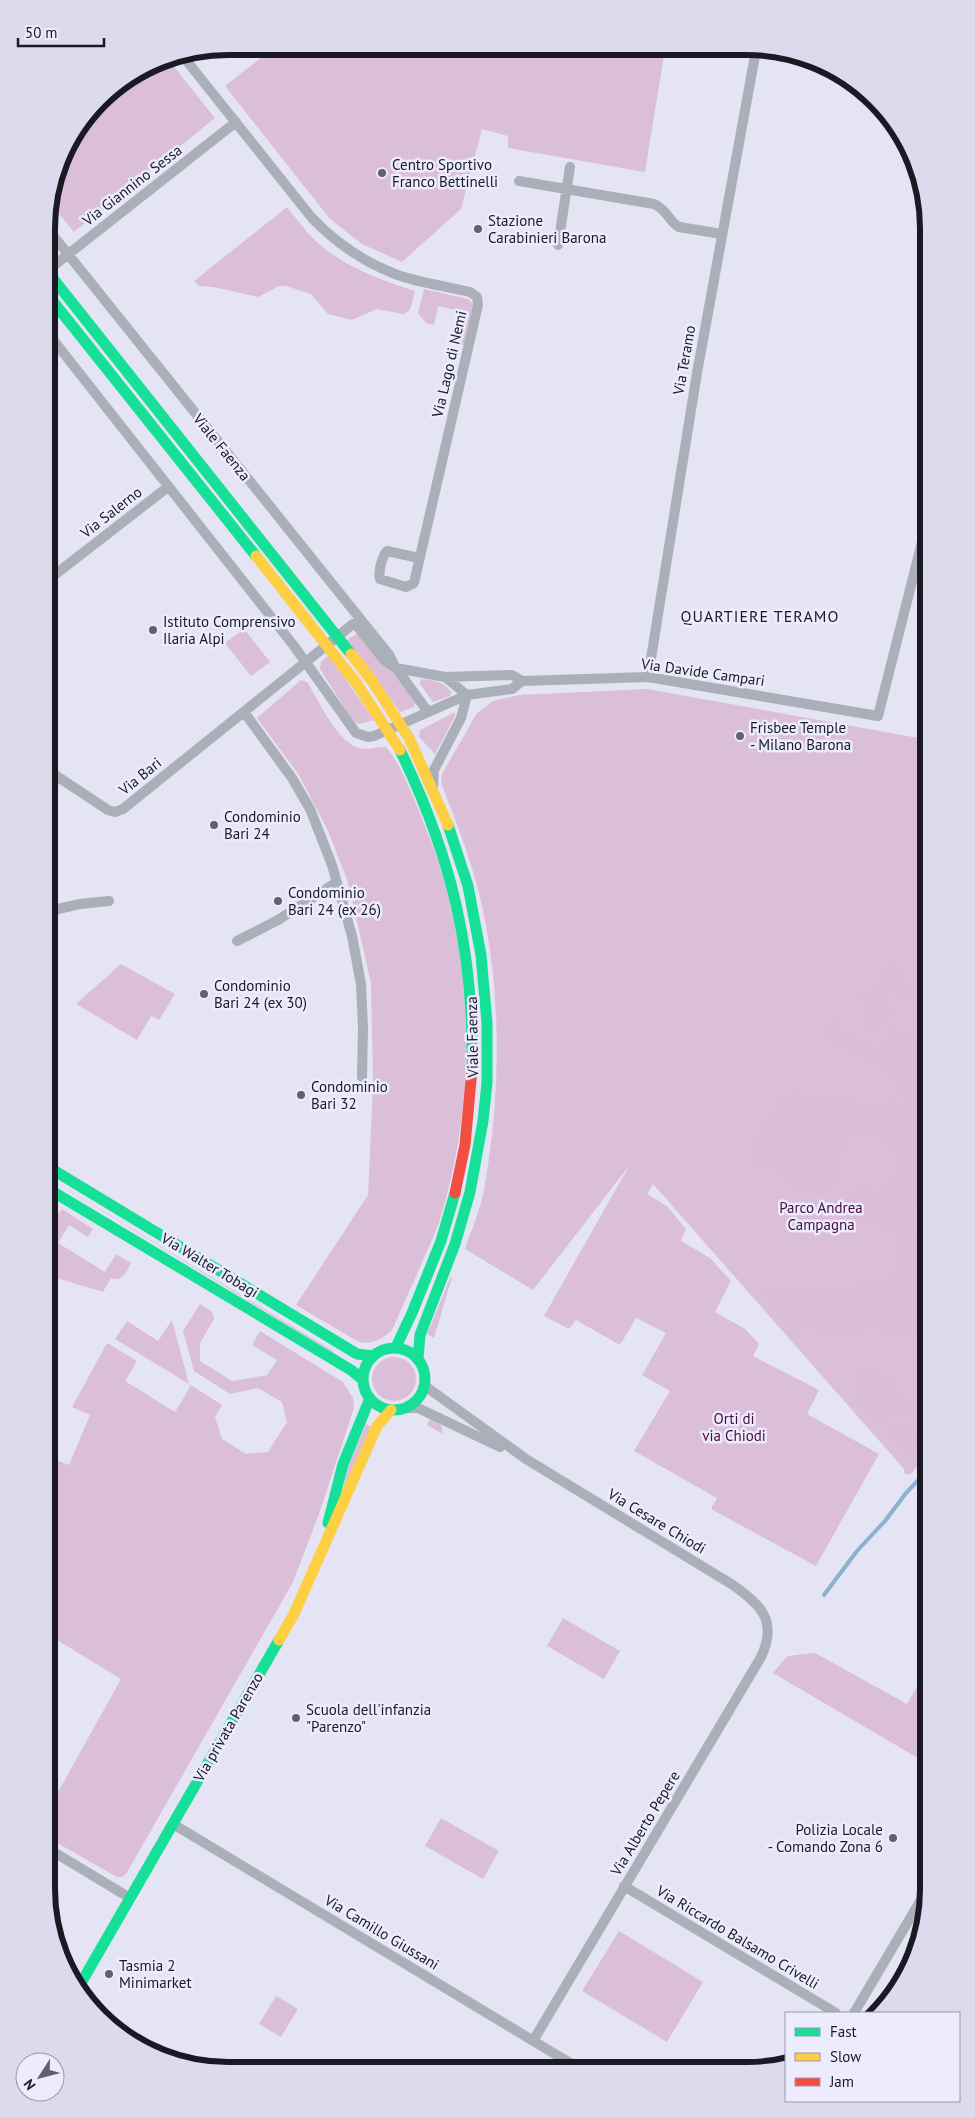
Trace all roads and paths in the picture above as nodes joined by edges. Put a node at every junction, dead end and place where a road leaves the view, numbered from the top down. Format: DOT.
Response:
graph roads {
  1 [pos="755,55"];
  2 [pos="186,60"];
  3 [pos="236,122"];
  4 [pos="570,167"];
  5 [pos="519,181"];
  6 [pos="566,189"];
  7 [pos="722,234"];
  8 [pos="55,239"];
  9 [pos="558,245"];
  10 [pos="67,255"];
  11 [pos="55,265"];
  12 [pos="55,281"];
  13 [pos="55,304"];
  14 [pos="55,342"];
  15 [pos="168,487"];
  16 [pos="920,550"];
  17 [pos="419,558"];
  18 [pos="55,575"];
  19 [pos="338,635"];
  20 [pos="327,644"];
  21 [pos="306,662"];
  22 [pos="395,667"];
  23 [pos="445,676"];
  24 [pos="648,677"];
  25 [pos="522,681"];
  26 [pos="467,696"];
  27 [pos="244,712"];
  28 [pos="428,712"];
  29 [pos="400,724"];
  30 [pos="388,730"];
  31 [pos="55,776"];
  32 [pos="435,794"];
  33 [pos="337,882"];
  34 [pos="109,901"];
  35 [pos="55,910"];
  36 [pos="238,941"];
  37 [pos="362,1077"];
  38 [pos="55,1171"];
  39 [pos="55,1193"];
  40 [pos="396,1347"];
  41 [pos="373,1356"];
  42 [pos="418,1359"];
  43 [pos="362,1380"];
  44 [pos="425,1386"];
  45 [pos="370,1398"];
  46 [pos="407,1408"];
  47 [pos="392,1410"];
  48 [pos="526,1459"];
  49 [pos="321,1553"];
  50 [pos="765,1617"];
  51 [pos="173,1824"];
  52 [pos="55,1854"];
  53 [pos="624,1886"];
  54 [pos="130,1898"];
  55 [pos="920,1902"];
  56 [pos="82,1981"];
  57 [pos="834,2012"];
  58 [pos="855,2012"];
  59 [pos="533,2041"];
  60 [pos="568,2062"];
  1 -- 7 [label="street, Via Teramo"];
  2 -- 3 [label="street, Via Lago di Nemi"];
  3 -- 10 [label="street, Via Giannino Sessa"];
  3 -- 17 [label="street, Via Lago di Nemi"];
  4 -- 6 [label="street"];
  5 -- 6 [label="street"];
  6 -- 7 [label="street"];
  6 -- 9 [label="street"];
  7 -- 24 [label="street, Via Teramo"];
  8 -- 10 [label="street, Viale Faenza"];
  10 -- 11 [label="street, Via Giannino Sessa"];
  10 -- 22 [label="street, Viale Faenza"];
  12 -- 19 [label="street, Viale Faenza"];
  13 -- 20 [label="street, Viale Faenza"];
  14 -- 15 [label="street"];
  15 -- 18 [label="street, Via Salerno"];
  15 -- 21 [label="street"];
  16 -- 24 [label="street, Via Davide Campari"];
  19 -- 20 [label="street"];
  19 -- 22 [label="street, Viale Faenza"];
  19 -- 29 [label="street, Viale Faenza"];
  20 -- 21 [label="street"];
  20 -- 30 [label="street, Viale Faenza"];
  21 -- 27 [label="street, Via Bari"];
  21 -- 30 [label="street"];
  22 -- 23 [label="street, Via Davide Campari"];
  22 -- 28 [label="street, Viale Faenza"];
  23 -- 25 [label="street, Via Davide Campari"];
  23 -- 26 [label="street"];
  24 -- 25 [label="street, Via Davide Campari"];
  25 -- 26 [label="street, Via Davide Campari"];
  26 -- 28 [label="street"];
  26 -- 32 [label="street, Viale Faenza"];
  27 -- 31 [label="street, Via Bari"];
  27 -- 33 [label="street"];
  28 -- 29 [label="street"];
  29 -- 30 [label="street"];
  29 -- 32 [label="street, Viale Faenza"];
  30 -- 40 [label="street, Viale Faenza"];
  32 -- 42 [label="street, Viale Faenza"];
  33 -- 36 [label="street"];
  33 -- 37 [label="street"];
  34 -- 35 [label="street"];
  38 -- 41 [label="street, Via Walter Tobagi"];
  39 -- 43 [label="street, Via Walter Tobagi"];
  40 -- 41 [label="street"];
  40 -- 42 [label="street"];
  41 -- 43 [label="street"];
  42 -- 44 [label="street"];
  43 -- 45 [label="street, Via Walter Tobagi"];
  44 -- 46 [label="street"];
  44 -- 48 [label="street, Via Cesare Chiodi"];
  45 -- 47 [label="street"];
  45 -- 49 [label="street, Via privata Parenzo"];
  46 -- 47 [label="street"];
  46 -- 48 [label="street, Via Cesare Chiodi"];
  47 -- 49 [label="street, Via privata Parenzo"];
  48 -- 50 [label="street, Via Cesare Chiodi"];
  49 -- 51 [label="street, Via privata Parenzo"];
  50 -- 53 [label="street, Via Alberto Pepere"];
  51 -- 54 [label="street, Via privata Parenzo"];
  51 -- 59 [label="street, Via Camillo Giussani"];
  52 -- 54 [label="street"];
  53 -- 57 [label="street, Via Riccardo Balsamo Crivelli"];
  53 -- 59 [label="street, Via Alberto Pepere"];
  54 -- 56 [label="street, Via privata Parenzo"];
  55 -- 58 [label="street"];
  59 -- 60 [label="street, Via Camillo Giussani"];
}
